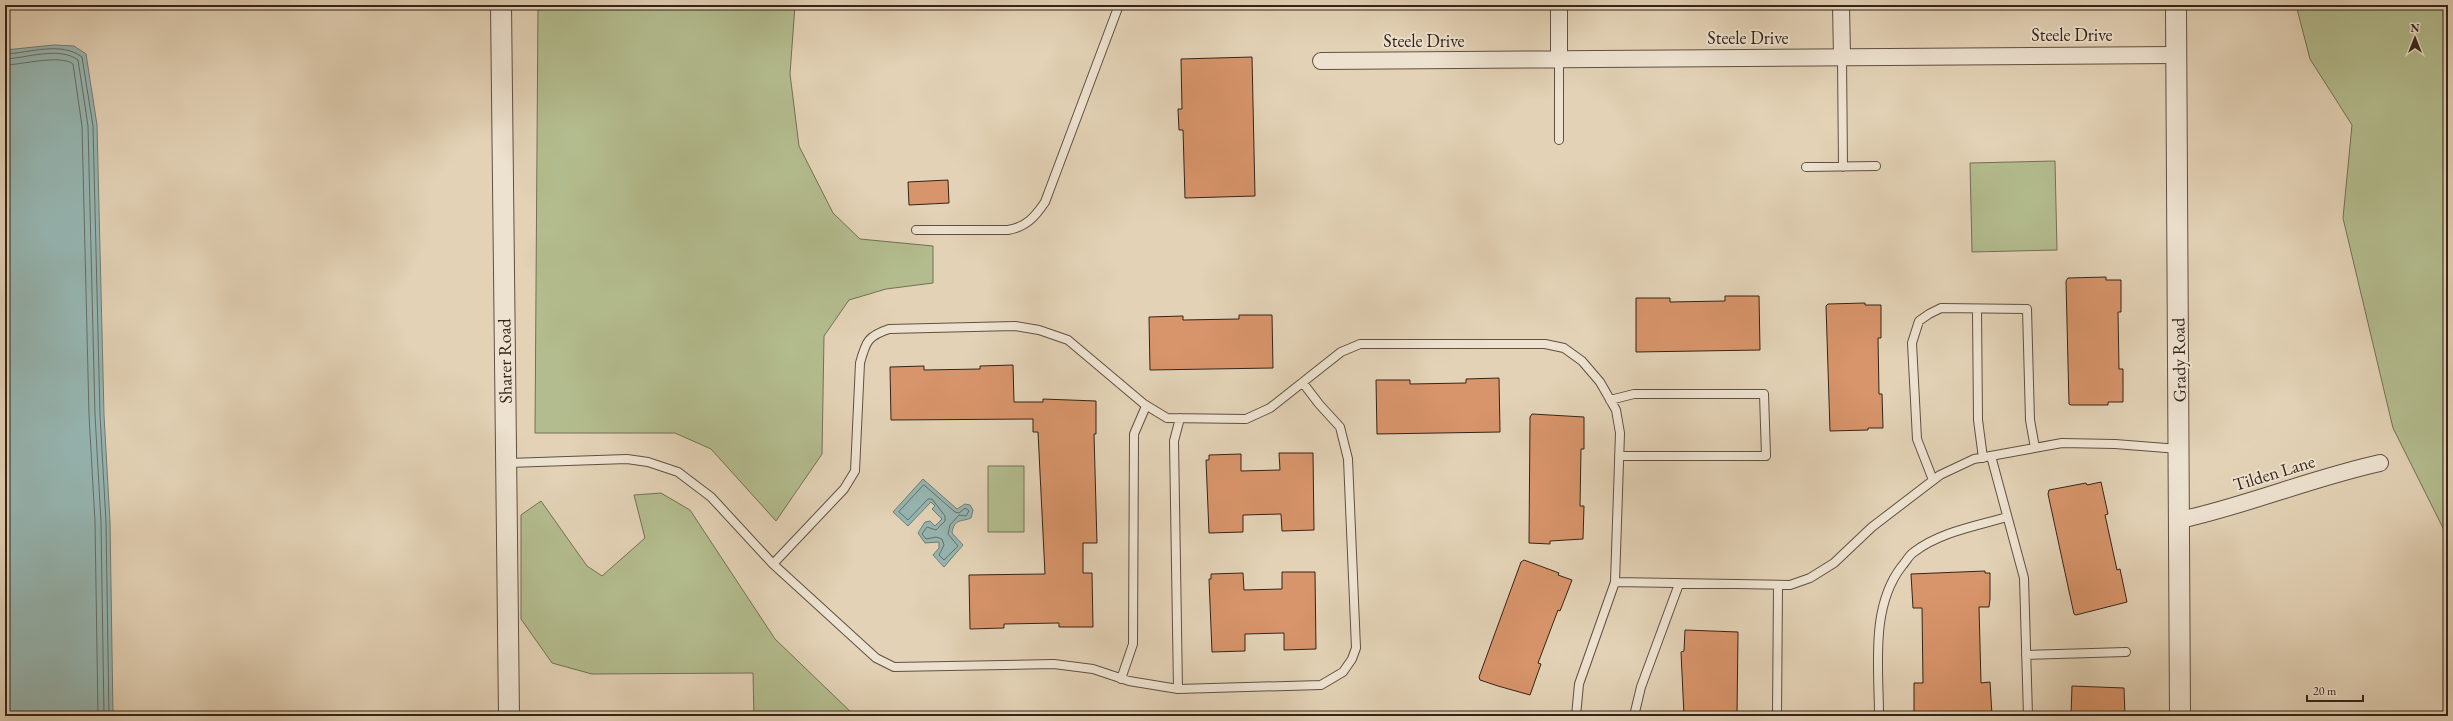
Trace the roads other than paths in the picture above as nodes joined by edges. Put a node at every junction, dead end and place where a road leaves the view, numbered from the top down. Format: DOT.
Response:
graph roads {
  1 [pos="501,5"];
  2 [pos="1119,5"];
  3 [pos="1559,5"];
  4 [pos="1841,5"];
  5 [pos="2176,5"];
  6 [pos="2176,54"];
  7 [pos="1842,57"];
  8 [pos="1559,60"];
  9 [pos="1321,61"];
  10 [pos="1559,140"];
  11 [pos="1876,166"];
  12 [pos="1806,167"];
  13 [pos="1844,167"];
  14 [pos="916,230"];
  15 [pos="1977,309"];
  16 [pos="1303,383"];
  17 [pos="1610,400"];
  18 [pos="1146,406"];
  19 [pos="1180,418"];
  20 [pos="2035,448"];
  21 [pos="2180,448"];
  22 [pos="1619,456"];
  23 [pos="1987,457"];
  24 [pos="506,463"];
  25 [pos="2380,463"];
  26 [pos="1933,480"];
  27 [pos="2007,517"];
  28 [pos="2180,520"];
  29 [pos="773,564"];
  30 [pos="1615,582"];
  31 [pos="1679,584"];
  32 [pos="1778,585"];
  33 [pos="2126,652"];
  34 [pos="2026,655"];
  35 [pos="1122,678"];
  36 [pos="1178,689"];
  37 [pos="509,716"];
  38 [pos="1576,716"];
  39 [pos="1634,716"];
  40 [pos="1777,716"];
  41 [pos="1879,716"];
  42 [pos="2028,716"];
  43 [pos="2180,716"];
  1 -- 24 [label="street, Sharer Road"];
  2 -- 14 [label="lane"];
  3 -- 8 [label="street"];
  4 -- 7 [label="street"];
  5 -- 6 [label="street, Grady Road"];
  6 -- 7 [label="street, Steele Drive"];
  6 -- 21 [label="street, Grady Road"];
  7 -- 8 [label="street, Steele Drive"];
  7 -- 13 [label="lane"];
  8 -- 9 [label="street, Steele Drive"];
  8 -- 10 [label="lane"];
  11 -- 13 [label="lane"];
  12 -- 13 [label="lane"];
  15 -- 20 [label="lane"];
  15 -- 23 [label="lane"];
  15 -- 26 [label="lane"];
  16 -- 17 [label="lane"];
  16 -- 19 [label="lane"];
  16 -- 36 [label="lane"];
  17 -- 22 [label="lane"];
  17 -- 22 [label="lane"];
  18 -- 19 [label="lane"];
  18 -- 29 [label="lane"];
  18 -- 35 [label="lane"];
  19 -- 36 [label="lane"];
  20 -- 21 [label="lane"];
  20 -- 23 [label="lane"];
  21 -- 28 [label="street, Grady Road"];
  22 -- 30 [label="lane"];
  23 -- 26 [label="lane"];
  23 -- 27 [label="lane"];
  24 -- 29 [label="lane"];
  24 -- 37 [label="street, Sharer Road"];
  25 -- 28 [label="street, Tilden Lane"];
  26 -- 32 [label="lane"];
  27 -- 34 [label="lane"];
  27 -- 41 [label="lane"];
  28 -- 43 [label="street, Grady Road"];
  29 -- 35 [label="lane"];
  30 -- 31 [label="lane"];
  30 -- 38 [label="lane"];
  31 -- 32 [label="lane"];
  31 -- 39 [label="lane"];
  32 -- 40 [label="lane"];
  33 -- 34 [label="lane"];
  34 -- 42 [label="lane"];
  35 -- 36 [label="lane"];
}
